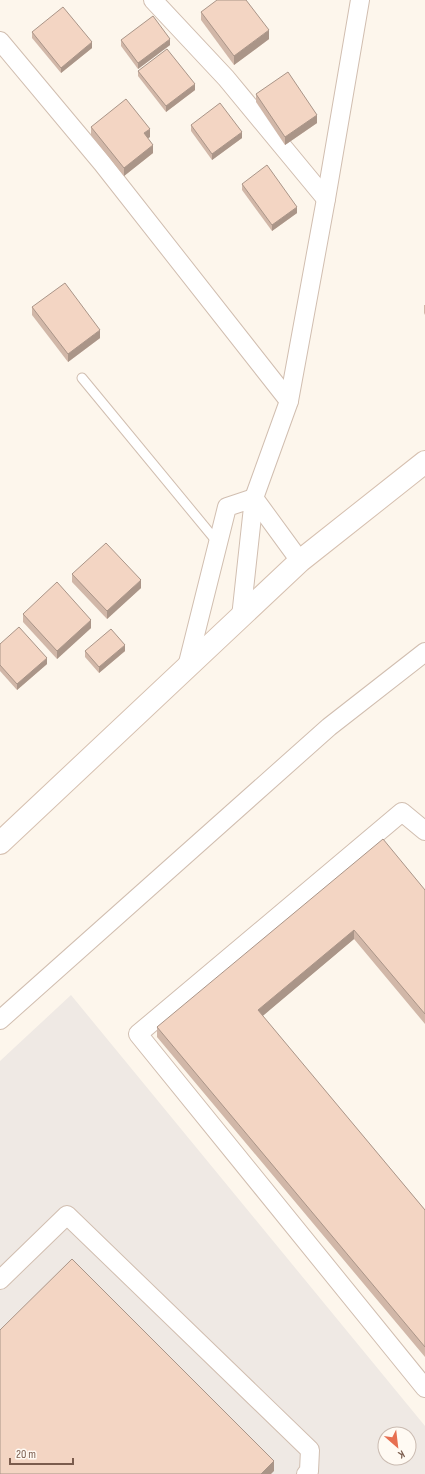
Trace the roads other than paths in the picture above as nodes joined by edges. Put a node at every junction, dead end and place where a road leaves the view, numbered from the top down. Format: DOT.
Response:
graph roads {
  1 [pos="153,0"];
  2 [pos="360,0"];
  3 [pos="0,41"];
  4 [pos="326,199"];
  5 [pos="82,378"];
  6 [pos="289,400"];
  7 [pos="425,462"];
  8 [pos="254,498"];
  9 [pos="218,543"];
  10 [pos="300,561"];
  11 [pos="241,617"];
  12 [pos="425,652"];
  13 [pos="187,667"];
  14 [pos="425,831"];
  15 [pos="0,843"];
  16 [pos="0,1020"];
  17 [pos="0,1280"];
  18 [pos="425,1388"];
  19 [pos="306,1474"];
  1 -- 4 [label="street"];
  2 -- 4 [label="street"];
  3 -- 6 [label="street"];
  4 -- 6 [label="street"];
  5 -- 9 [label="lane"];
  6 -- 8 [label="street"];
  7 -- 10 [label="main road"];
  8 -- 9 [label="street"];
  8 -- 10 [label="street"];
  8 -- 11 [label="street"];
  9 -- 13 [label="street"];
  10 -- 11 [label="main road"];
  11 -- 13 [label="main road"];
  12 -- 16 [label="street"];
  13 -- 15 [label="main road"];
  14 -- 18 [label="street"];
  17 -- 19 [label="street"];
}
